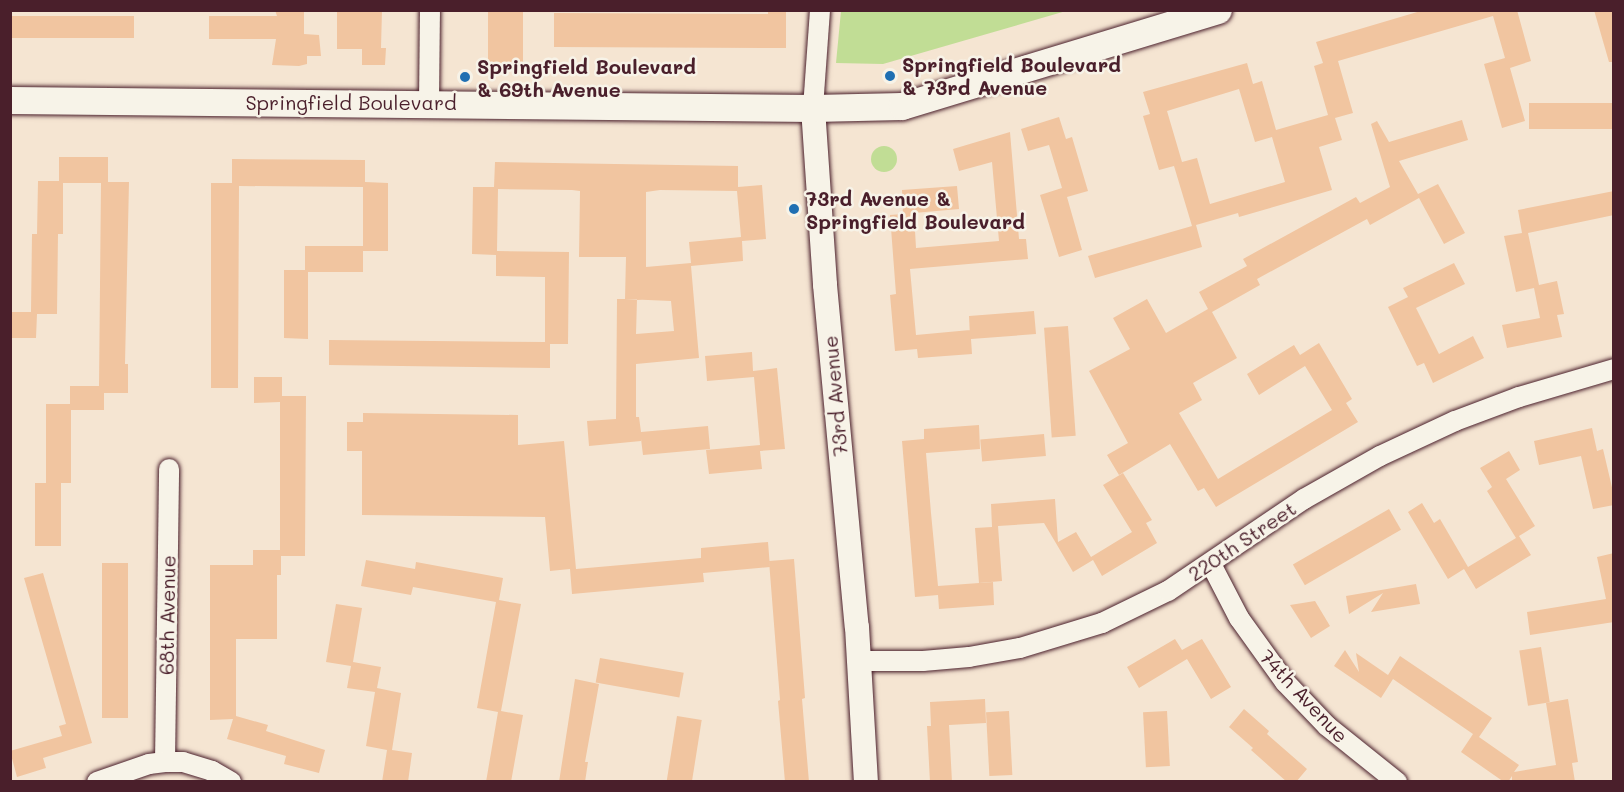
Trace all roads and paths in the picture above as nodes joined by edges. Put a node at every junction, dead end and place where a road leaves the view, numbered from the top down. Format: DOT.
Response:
graph roads {
  1 [pos="430,10"];
  2 [pos="820,10"];
  3 [pos="1218,10"];
  4 [pos="10,100"];
  5 [pos="429,102"];
  6 [pos="813,108"];
  7 [pos="1614,369"];
  8 [pos="168,469"];
  9 [pos="1211,564"];
  10 [pos="858,661"];
  11 [pos="165,762"];
  12 [pos="97,782"];
  13 [pos="231,782"];
  14 [pos="866,782"];
  15 [pos="1397,782"];
  1 -- 5 [label="street"];
  2 -- 6 [label="street, 73rd Avenue"];
  3 -- 6 [label="main road, Springfield Boulevard"];
  4 -- 5 [label="main road, Springfield Boulevard"];
  5 -- 6 [label="main road, Springfield Boulevard"];
  6 -- 10 [label="street, 73rd Avenue"];
  7 -- 9 [label="street, 220th Street"];
  8 -- 11 [label="street, 68th Avenue"];
  9 -- 10 [label="street, 220th Street"];
  9 -- 15 [label="street, 74th Avenue"];
  10 -- 14 [label="street, 73rd Avenue"];
  11 -- 12 [label="street"];
  11 -- 13 [label="street"];
}
